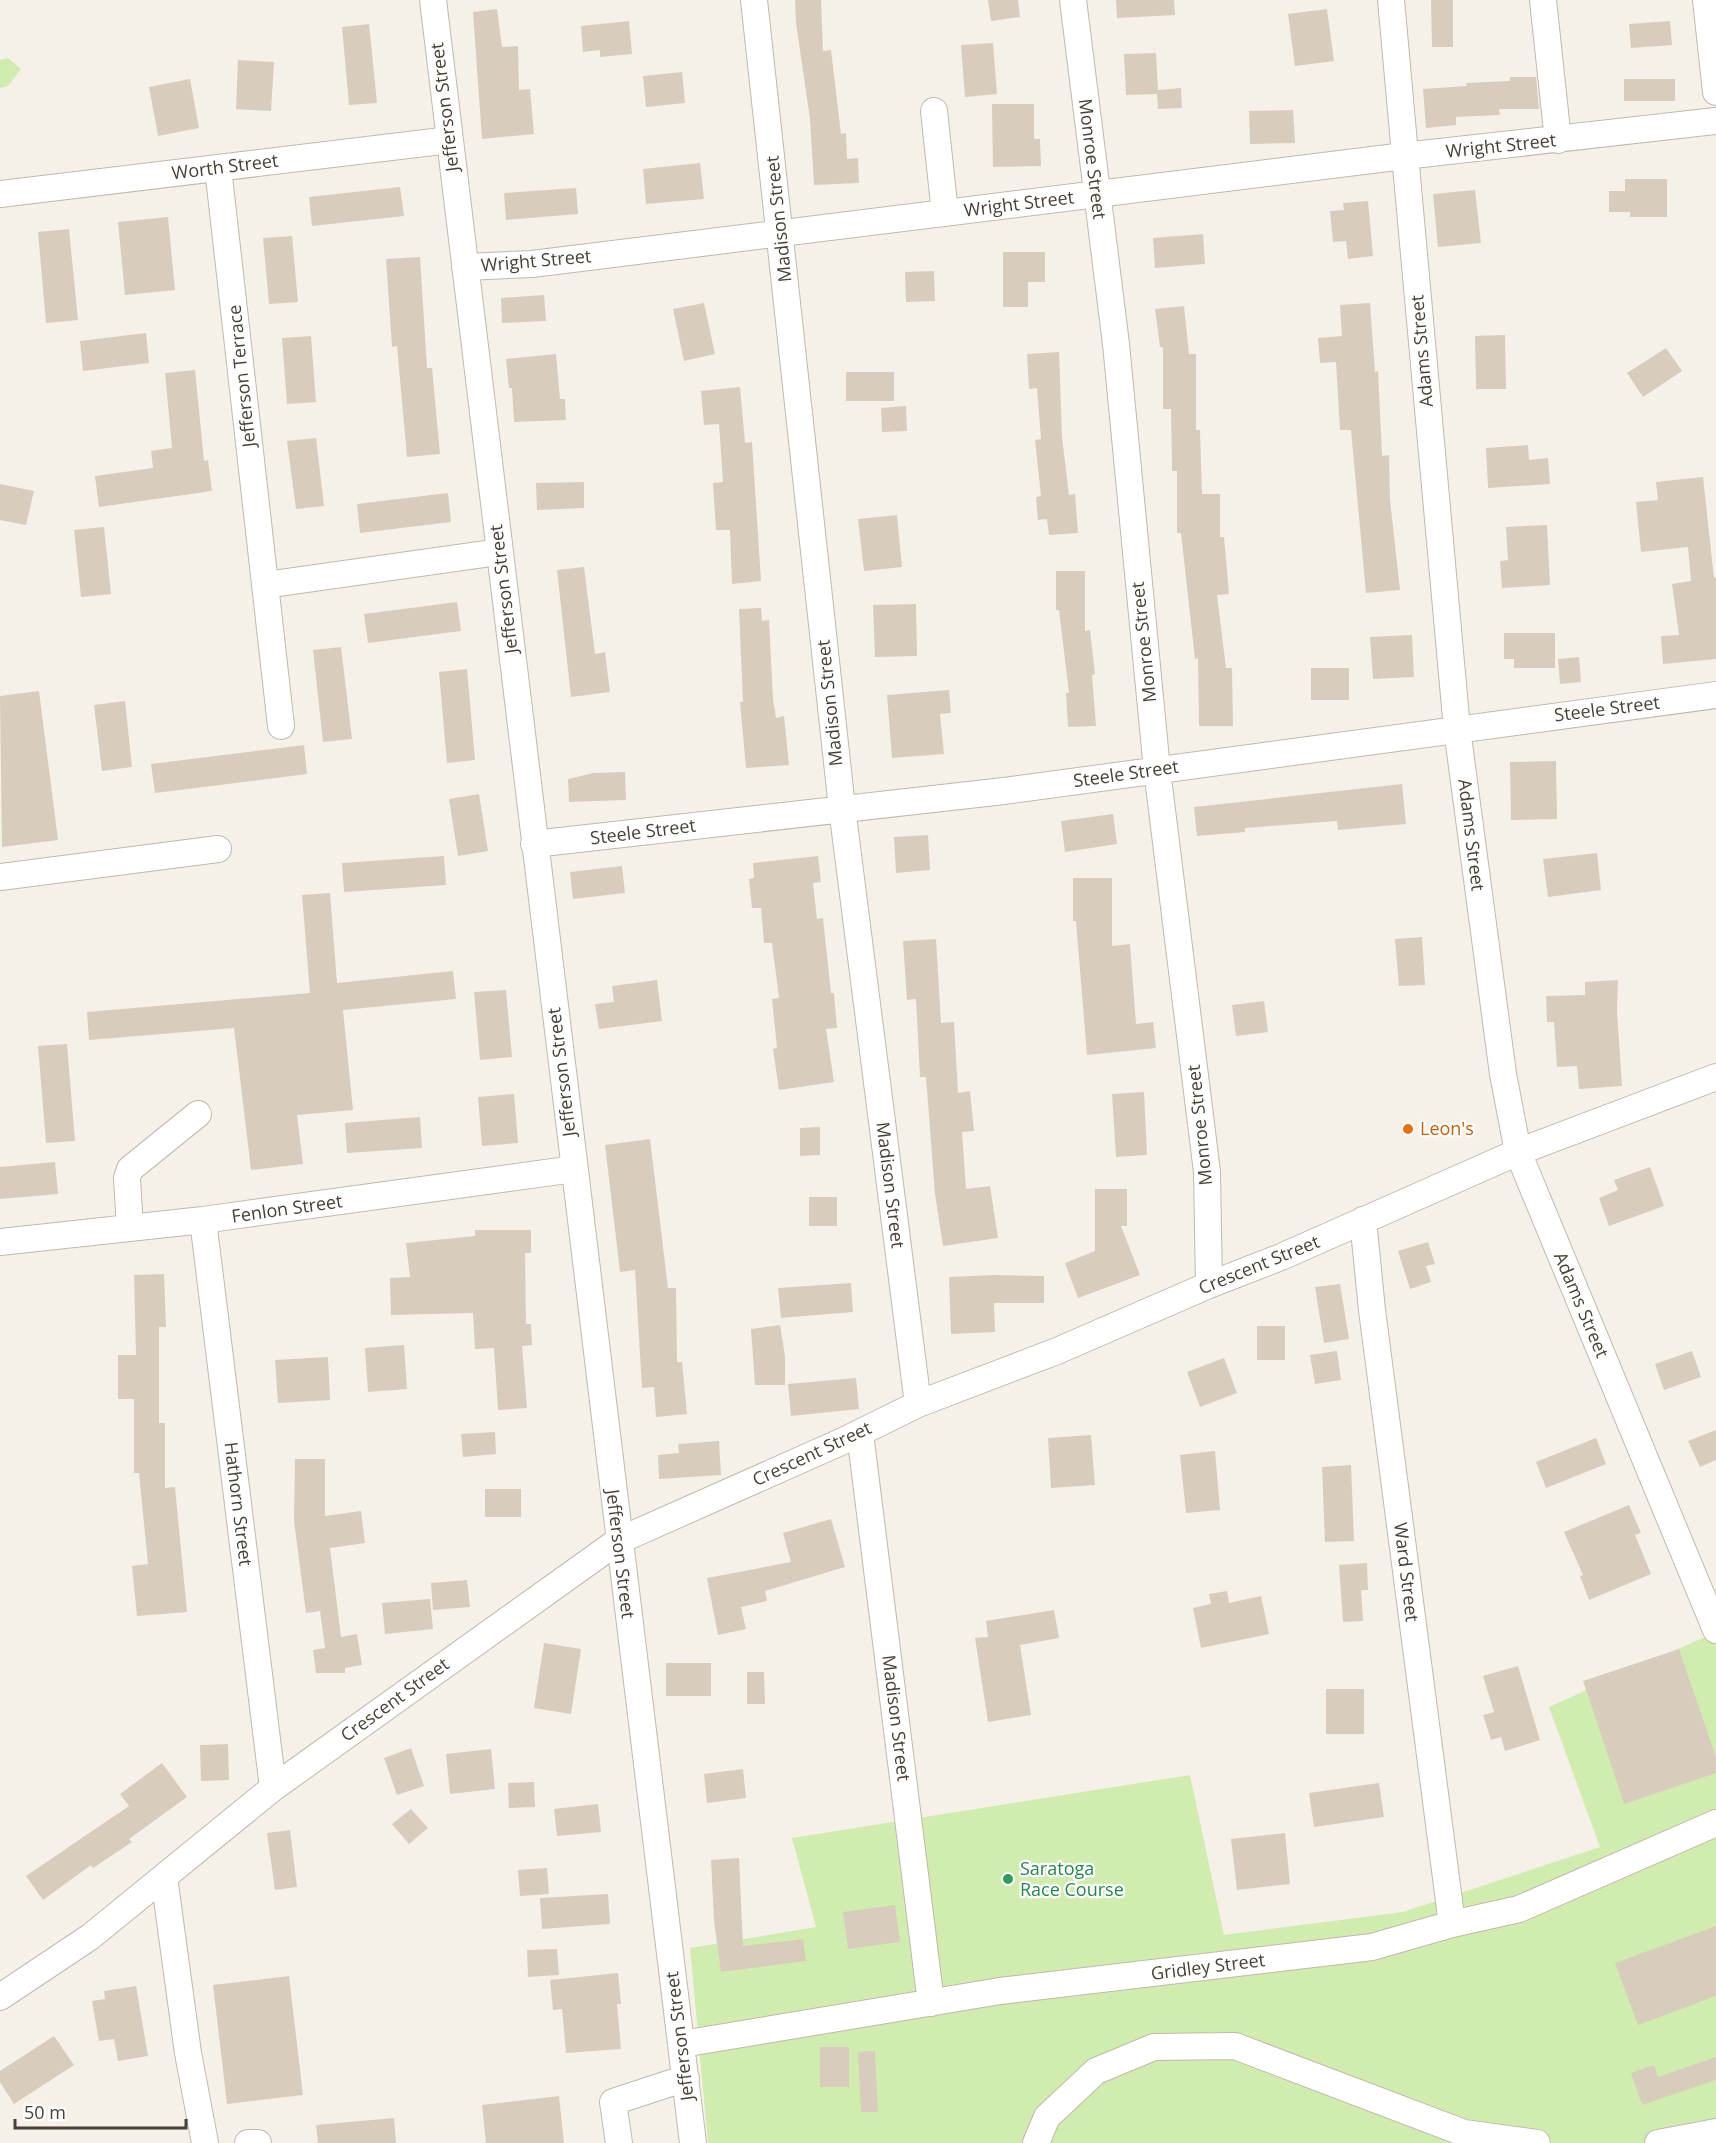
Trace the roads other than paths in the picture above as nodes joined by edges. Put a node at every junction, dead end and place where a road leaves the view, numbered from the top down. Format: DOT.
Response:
graph roads {
  1 [pos="433,0"];
  2 [pos="754,0"];
  3 [pos="1073,0"];
  4 [pos="1391,0"];
  5 [pos="1543,0"];
  6 [pos="1706,0"];
  7 [pos="1716,92"];
  8 [pos="934,111"];
  9 [pos="1716,122"];
  10 [pos="450,140"];
  11 [pos="1558,140"];
  12 [pos="1404,156"];
  13 [pos="218,168"];
  14 [pos="0,194"];
  15 [pos="1096,195"];
  16 [pos="945,213"];
  17 [pos="781,232"];
  18 [pos="465,267"];
  19 [pos="499,552"];
  20 [pos="266,585"];
  21 [pos="1716,695"];
  22 [pos="281,726"];
  23 [pos="1457,729"];
  24 [pos="1157,770"];
  25 [pos="842,808"];
  26 [pos="534,844"];
  27 [pos="218,849"];
  28 [pos="0,878"];
  29 [pos="1716,1077"];
  30 [pos="198,1114"];
  31 [pos="1518,1152"];
  32 [pos="574,1169"];
  33 [pos="203,1220"];
  34 [pos="1363,1220"];
  35 [pos="130,1228"];
  36 [pos="0,1242"];
  37 [pos="1209,1285"];
  38 [pos="918,1404"];
  39 [pos="860,1433"];
  40 [pos="618,1541"];
  41 [pos="1716,1630"];
  42 [pos="273,1788"];
  43 [pos="1716,1823"];
  44 [pos="164,1877"];
  45 [pos="1452,1924"];
  46 [pos="0,1997"];
  47 [pos="931,2002"];
  48 [pos="682,2044"];
  49 [pos="686,2078"];
  50 [pos="1716,2132"];
  51 [pos="205,2143"];
  52 [pos="248,2143"];
  53 [pos="258,2143"];
  54 [pos="619,2143"];
  55 [pos="693,2143"];
  56 [pos="1036,2143"];
  57 [pos="1537,2143"];
  58 [pos="1658,2143"];
  1 -- 10 [label="street, Jefferson Street"];
  2 -- 17 [label="street, Madison Street"];
  3 -- 15 [label="street, Monroe Street"];
  4 -- 12 [label="street, Adams Street"];
  5 -- 11 [label="street"];
  6 -- 7 [label="street"];
  8 -- 16 [label="street"];
  9 -- 11 [label="street, Wright Street"];
  10 -- 13 [label="street, Worth Street"];
  10 -- 18 [label="street, Jefferson Street"];
  11 -- 12 [label="street, Wright Street"];
  12 -- 15 [label="street, Wright Street"];
  12 -- 23 [label="street, Adams Street"];
  13 -- 14 [label="street, Worth Street"];
  13 -- 20 [label="street, Jefferson Terrace"];
  15 -- 16 [label="street, Wright Street"];
  15 -- 24 [label="street, Monroe Street"];
  16 -- 17 [label="street, Wright Street"];
  17 -- 18 [label="street, Wright Street"];
  17 -- 25 [label="street, Madison Street"];
  18 -- 19 [label="street, Jefferson Street"];
  19 -- 20 [label="street"];
  19 -- 26 [label="street, Jefferson Street"];
  20 -- 22 [label="street, Jefferson Terrace"];
  21 -- 23 [label="street, Steele Street"];
  23 -- 24 [label="street, Steele Street"];
  23 -- 31 [label="street, Adams Street"];
  24 -- 25 [label="street, Steele Street"];
  24 -- 37 [label="street, Monroe Street"];
  25 -- 26 [label="street, Steele Street"];
  25 -- 38 [label="street, Madison Street"];
  26 -- 32 [label="street, Jefferson Street"];
  27 -- 28 [label="street"];
  29 -- 31 [label="street, Crescent Street"];
  30 -- 35 [label="street"];
  31 -- 34 [label="street, Crescent Street"];
  31 -- 41 [label="street, Adams Street"];
  32 -- 33 [label="street, Fenlon Street"];
  32 -- 40 [label="street, Jefferson Street"];
  33 -- 35 [label="street, Fenlon Street"];
  33 -- 42 [label="street, Hathorn Street"];
  34 -- 37 [label="street, Crescent Street"];
  34 -- 45 [label="street, Ward Street"];
  35 -- 36 [label="street, Fenlon Street"];
  37 -- 38 [label="street, Crescent Street"];
  38 -- 39 [label="street, Crescent Street"];
  39 -- 40 [label="street, Crescent Street"];
  39 -- 47 [label="street, Madison Street"];
  40 -- 42 [label="street, Crescent Street"];
  40 -- 48 [label="street, Jefferson Street"];
  42 -- 44 [label="street, Crescent Street"];
  43 -- 45 [label="street, Gridley Street"];
  44 -- 46 [label="street, Crescent Street"];
  44 -- 51 [label="street"];
  45 -- 47 [label="street, Gridley Street"];
  47 -- 48 [label="street, Gridley Street"];
  48 -- 49 [label="street, Jefferson Street"];
  49 -- 54 [label="street"];
  49 -- 55 [label="street, Jefferson Street"];
  50 -- 58 [label="street"];
  52 -- 53 [label="street"];
  56 -- 57 [label="street"];
}
